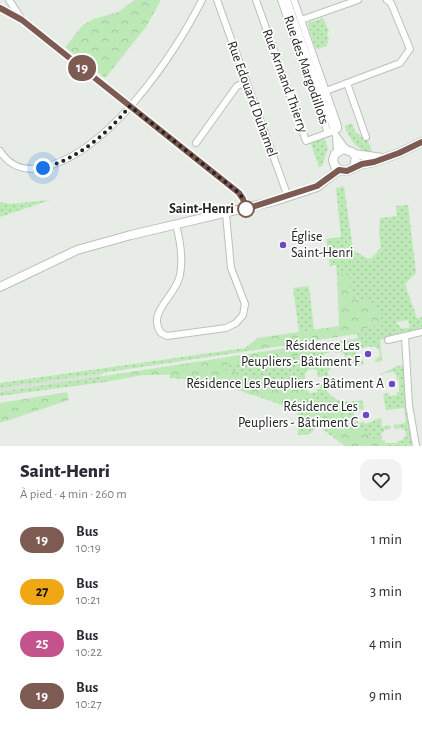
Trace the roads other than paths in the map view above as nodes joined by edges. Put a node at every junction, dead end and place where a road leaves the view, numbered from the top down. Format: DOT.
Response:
graph roads {
  1 [pos="9,0"];
  2 [pos="202,0"];
  3 [pos="217,0"];
  4 [pos="256,0"];
  5 [pos="281,0"];
  6 [pos="288,0"];
  7 [pos="294,0"];
  8 [pos="358,0"];
  9 [pos="387,0"];
  10 [pos="0,8"];
  11 [pos="22,20"];
  12 [pos="301,20"];
  13 [pos="246,82"];
  14 [pos="347,83"];
  15 [pos="326,91"];
  16 [pos="130,106"];
  17 [pos="333,134"];
  18 [pos="366,137"];
  19 [pos="422,142"];
  20 [pos="196,143"];
  21 [pos="346,149"];
  22 [pos="0,151"];
  23 [pos="337,152"];
  24 [pos="354,154"];
  25 [pos="382,158"];
  26 [pos="334,164"];
  27 [pos="354,167"];
  28 [pos="339,170"];
  29 [pos="324,181"];
  30 [pos="288,197"];
  31 [pos="246,209"];
  32 [pos="226,214"];
  33 [pos="176,225"];
  34 [pos="0,287"];
  35 [pos="422,332"];
  36 [pos="405,337"];
  37 [pos="388,340"];
  38 [pos="416,446"];
  1 -- 11 [label="street"];
  2 -- 16 [label="street"];
  3 -- 13 [label="street, Rue Edouard Duhamel"];
  4 -- 17 [label="street, Rue Armand Thierry"];
  5 -- 17 [label="street, Rue des Margodillots"];
  6 -- 17 [label="street, Rue des Margodillots"];
  7 -- 12 [label="street, Rue des Margodillots"];
  8 -- 12 [label="street"];
  9 -- 14 [label="street"];
  10 -- 11 [label="street"];
  11 -- 16 [label="street"];
  12 -- 15 [label="street, Rue des Margodillots"];
  13 -- 20 [label="street"];
  13 -- 30 [label="street, Rue Edouard Duhamel"];
  14 -- 15 [label="street"];
  14 -- 18 [label="street"];
  15 -- 17 [label="street, Rue des Margodillots"];
  16 -- 22 [label="street"];
  16 -- 31 [label="street"];
  17 -- 21 [label="street, Rue des Margodillots"];
  17 -- 23 [label="street, Rue des Margodillots"];
  19 -- 25 [label="main road"];
  21 -- 23 [label="main road"];
  21 -- 24 [label="main road"];
  23 -- 26 [label="main road"];
  24 -- 25 [label="main road"];
  24 -- 27 [label="main road"];
  25 -- 27 [label="main road"];
  26 -- 28 [label="main road"];
  26 -- 29 [label="main road"];
  27 -- 28 [label="main road"];
  28 -- 29 [label="main road"];
  29 -- 30 [label="main road"];
  30 -- 31 [label="main road"];
  31 -- 32 [label="main road"];
  32 -- 33 [label="main road"];
  32 -- 33 [label="street"];
  33 -- 34 [label="main road"];
  35 -- 36 [label="street"];
  36 -- 37 [label="street"];
  36 -- 38 [label="street"];
}
